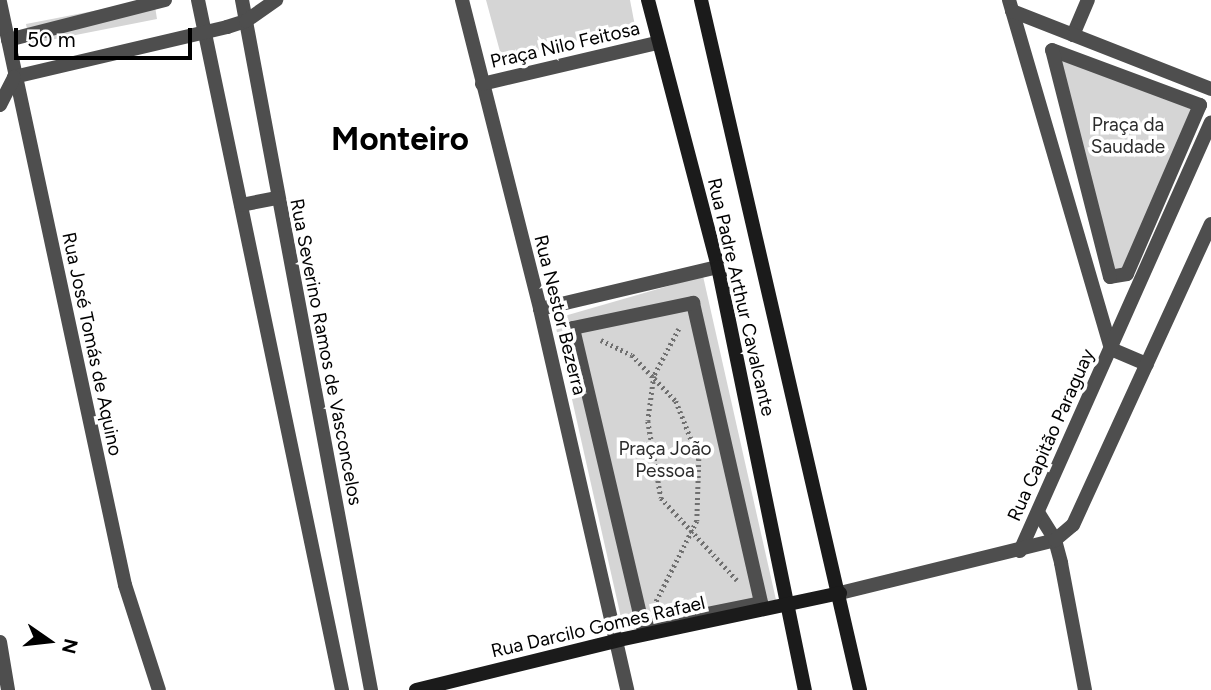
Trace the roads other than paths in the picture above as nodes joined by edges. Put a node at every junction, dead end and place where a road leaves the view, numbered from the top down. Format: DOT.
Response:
graph roads {
  1 [pos="166,0"];
  2 [pos="198,0"];
  3 [pos="242,0"];
  4 [pos="276,0"];
  5 [pos="462,0"];
  6 [pos="648,0"];
  7 [pos="701,0"];
  8 [pos="1088,0"];
  9 [pos="1011,5"];
  10 [pos="1,10"];
  11 [pos="246,21"];
  12 [pos="204,33"];
  13 [pos="1073,35"];
  14 [pos="8,40"];
  15 [pos="657,43"];
  16 [pos="14,76"];
  17 [pos="481,84"];
  18 [pos="1211,89"];
  19 [pos="0,104"];
  20 [pos="1211,123"];
  21 [pos="278,198"];
  22 [pos="242,205"];
  23 [pos="1211,224"];
  24 [pos="718,267"];
  25 [pos="1110,277"];
  26 [pos="540,309"];
  27 [pos="1111,349"];
  28 [pos="1147,364"];
  29 [pos="1039,514"];
  30 [pos="1055,540"];
  31 [pos="1020,551"];
  32 [pos="840,593"];
  33 [pos="788,606"];
  34 [pos="643,627"];
  35 [pos="619,639"];
  36 [pos="0,642"];
  37 [pos="8,690"];
  38 [pos="159,690"];
  39 [pos="342,690"];
  40 [pos="371,690"];
  41 [pos="416,690"];
  42 [pos="627,690"];
  43 [pos="805,690"];
  44 [pos="860,690"];
  45 [pos="1085,690"];
  1 -- 14 [label="street"];
  2 -- 12 [label="street"];
  3 -- 11 [label="street, Rua Severino Ramos de Vasconcelos"];
  4 -- 11 [label="street"];
  5 -- 17 [label="street, Rua Nestor Bezerra"];
  6 -- 15 [label="main road, Rua Padre Arthur Cavalcante"];
  7 -- 32 [label="main road, Rua Padre Arthur Cavalcante"];
  8 -- 13 [label="street"];
  9 -- 13 [label="street"];
  9 -- 27 [label="street"];
  10 -- 14 [label="street, Rua José Tomás de Aquino"];
  11 -- 12 [label="street"];
  11 -- 21 [label="street, Rua Severino Ramos de Vasconcelos"];
  12 -- 16 [label="street"];
  12 -- 22 [label="street"];
  13 -- 18 [label="street"];
  14 -- 16 [label="street, Rua José Tomás de Aquino"];
  15 -- 17 [label="street, Praça Nilo Feitosa"];
  15 -- 24 [label="main road, Rua Padre Arthur Cavalcante"];
  16 -- 19 [label="street"];
  16 -- 38 [label="street, Rua José Tomás de Aquino"];
  17 -- 26 [label="street, Rua Nestor Bezerra"];
  20 -- 27 [label="street, Rua Capitão Paraguay"];
  21 -- 22 [label="street"];
  21 -- 40 [label="street, Rua Severino Ramos de Vasconcelos"];
  22 -- 39 [label="street"];
  23 -- 28 [label="street, Rua Capitão Paraguay"];
  24 -- 26 [label="street"];
  24 -- 33 [label="main road, Rua Padre Arthur Cavalcante"];
  25 -- 25 [label="street"];
  26 -- 35 [label="street, Rua Nestor Bezerra"];
  27 -- 28 [label="street"];
  27 -- 29 [label="street, Rua Capitão Paraguay"];
  28 -- 30 [label="street, Rua Capitão Paraguay"];
  29 -- 30 [label="street"];
  29 -- 31 [label="street, Rua Capitão Paraguay"];
  30 -- 31 [label="street, Rua Capitão Paraguay"];
  30 -- 45 [label="street"];
  31 -- 32 [label="street"];
  32 -- 33 [label="main road, Rua Darcilo Gomes Rafael"];
  32 -- 44 [label="main road, Rua Padre Arthur Cavalcante"];
  33 -- 35 [label="main road, Rua Darcilo Gomes Rafael"];
  33 -- 43 [label="main road, Rua Padre Arthur Cavalcante"];
  34 -- 34 [label="street"];
  35 -- 41 [label="main road, Rua Darcilo Gomes Rafael"];
  35 -- 42 [label="street, Rua Nestor Bezerra"];
  36 -- 37 [label="street"];
}
